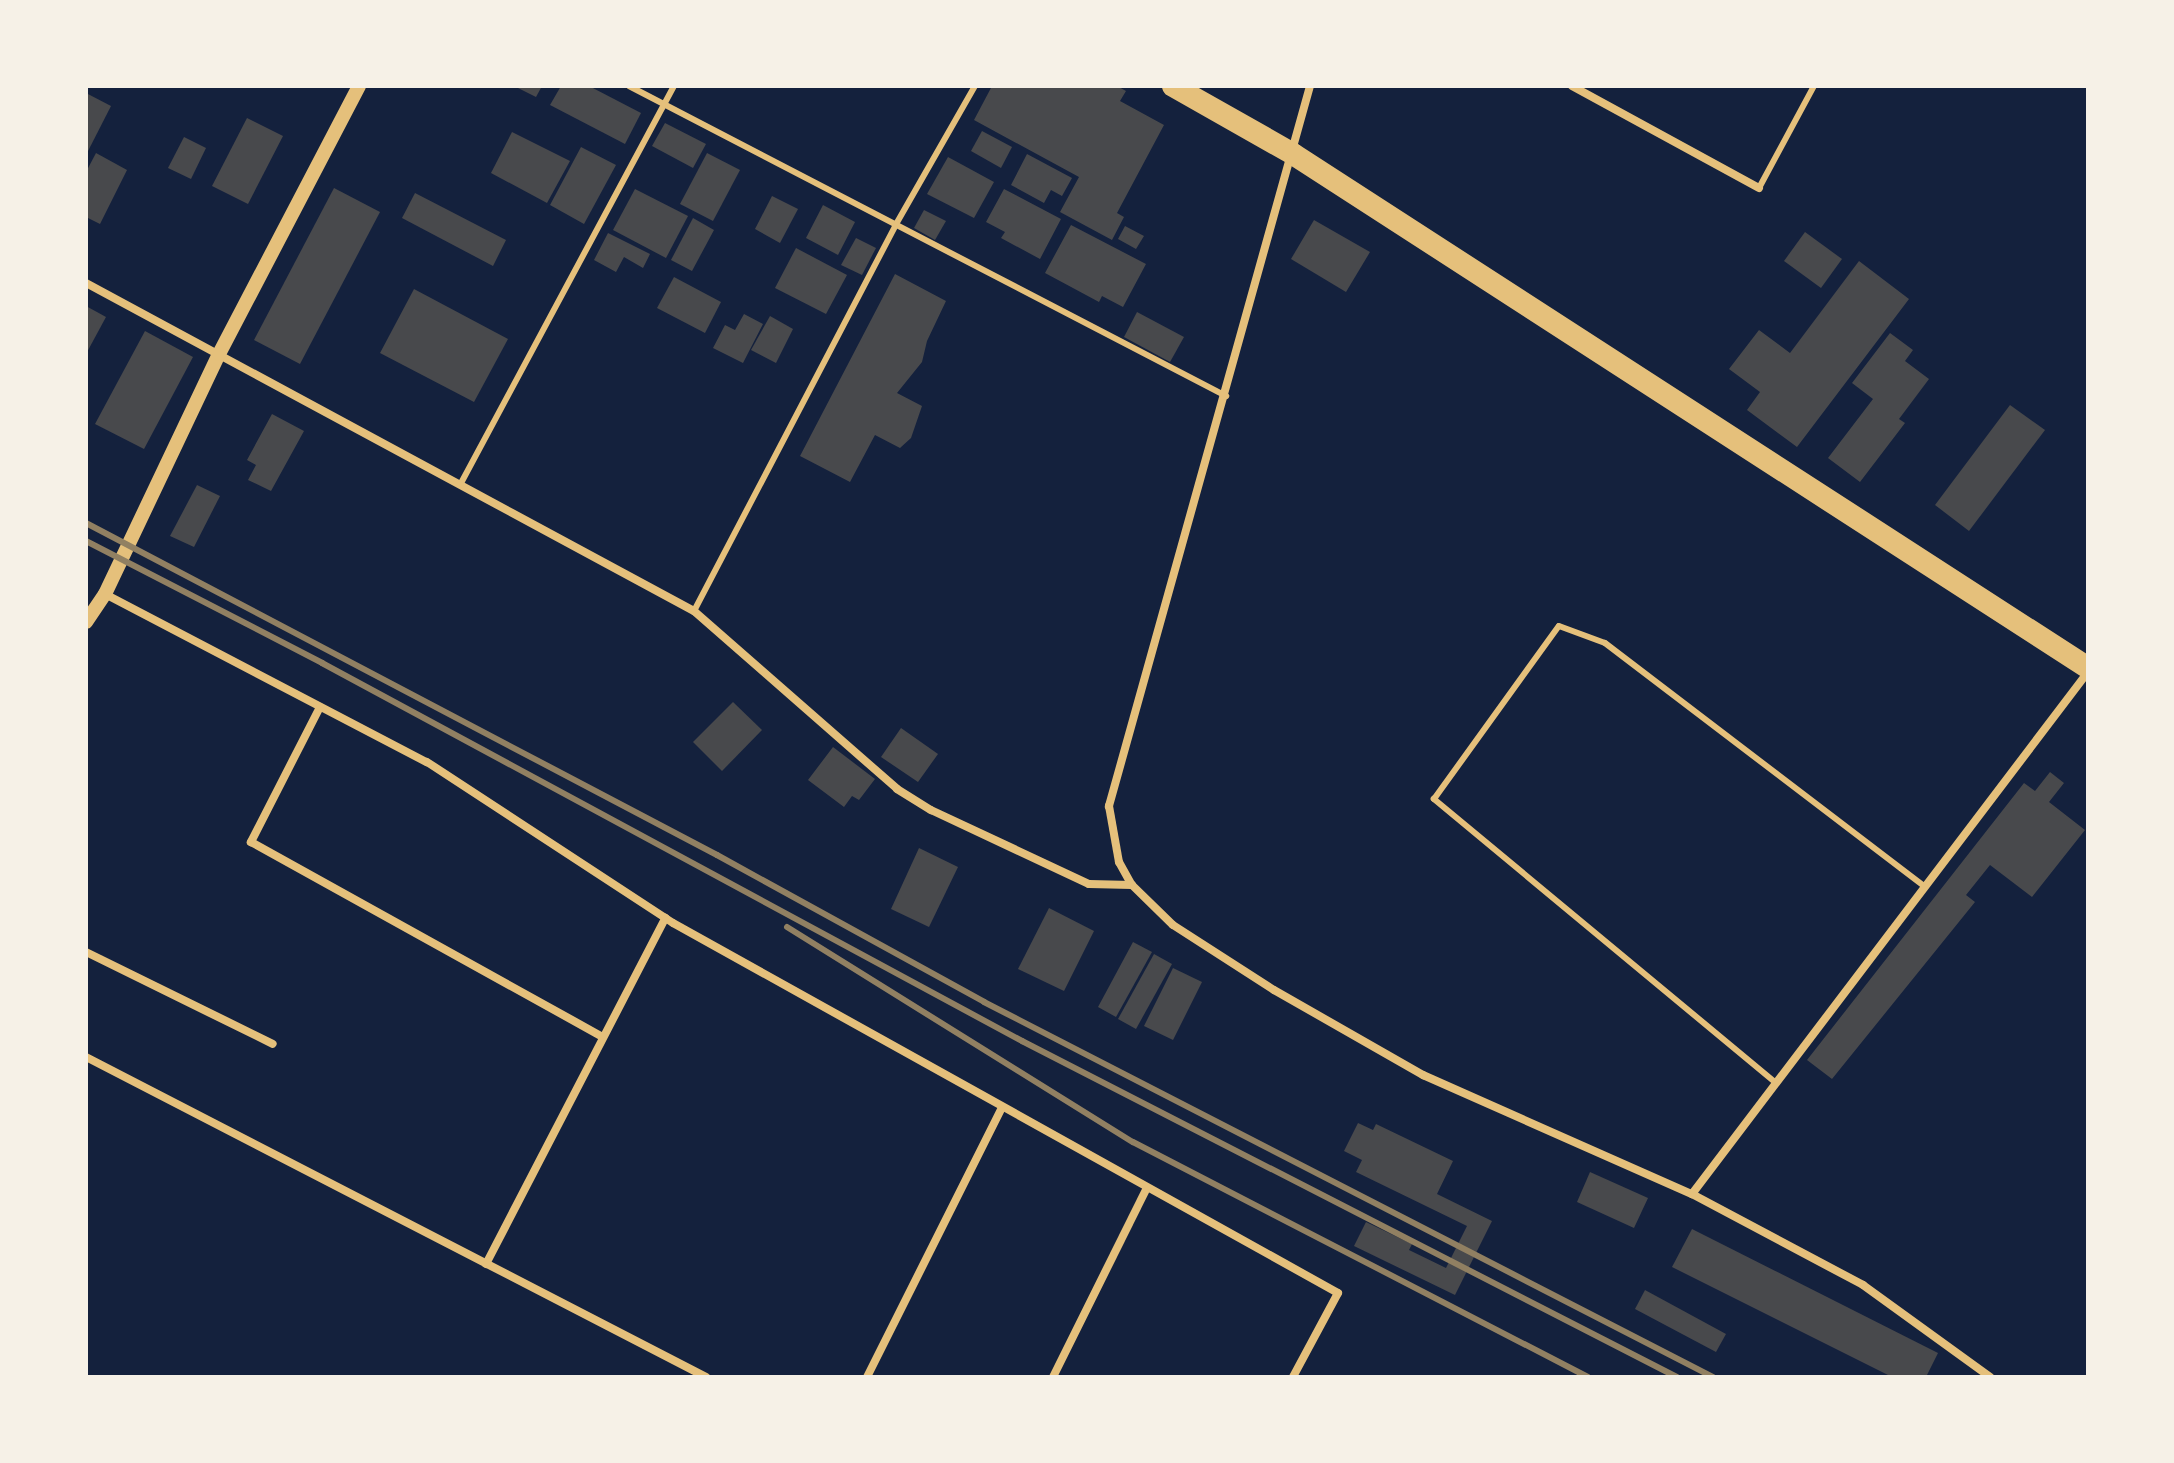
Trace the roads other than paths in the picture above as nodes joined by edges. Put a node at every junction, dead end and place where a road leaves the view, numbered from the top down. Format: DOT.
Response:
graph roads {
  1 [pos="359,86"];
  2 [pos="629,86"];
  3 [pos="674,86"];
  4 [pos="975,86"];
  5 [pos="1173,86"];
  6 [pos="1310,86"];
  7 [pos="1572,86"];
  8 [pos="1814,86"];
  9 [pos="664,104"];
  10 [pos="1293,154"];
  11 [pos="1759,188"];
  12 [pos="895,226"];
  13 [pos="86,283"];
  14 [pos="219,354"];
  15 [pos="1226,396"];
  16 [pos="460,485"];
  17 [pos="105,594"];
  18 [pos="694,611"];
  19 [pos="86,622"];
  20 [pos="2088,670"];
  21 [pos="320,707"];
  22 [pos="1132,885"];
  23 [pos="1925,887"];
  24 [pos="665,918"];
  25 [pos="86,952"];
  26 [pos="603,1037"];
  27 [pos="273,1044"];
  28 [pos="86,1057"];
  29 [pos="1776,1083"];
  30 [pos="1002,1107"];
  31 [pos="1147,1188"];
  32 [pos="1692,1194"];
  33 [pos="486,1264"];
  34 [pos="706,1377"];
  35 [pos="867,1377"];
  36 [pos="1053,1377"];
  37 [pos="1293,1377"];
  38 [pos="1990,1377"];
  1 -- 14 [label="street"];
  2 -- 9 [label="lane"];
  3 -- 9 [label="lane"];
  4 -- 12 [label="lane"];
  5 -- 10 [label="highway"];
  6 -- 10 [label="street"];
  7 -- 11 [label="street"];
  8 -- 11 [label="lane"];
  9 -- 12 [label="lane"];
  9 -- 16 [label="lane"];
  10 -- 15 [label="street"];
  10 -- 20 [label="highway"];
  12 -- 15 [label="lane"];
  12 -- 18 [label="lane"];
  13 -- 14 [label="street"];
  14 -- 16 [label="street"];
  14 -- 17 [label="street"];
  15 -- 22 [label="street"];
  16 -- 18 [label="street"];
  17 -- 19 [label="street"];
  17 -- 21 [label="street"];
  18 -- 22 [label="street"];
  20 -- 23 [label="street"];
  21 -- 24 [label="street"];
  21 -- 26 [label="street"];
  22 -- 32 [label="street"];
  23 -- 29 [label="street"];
  23 -- 29 [label="lane"];
  24 -- 26 [label="street"];
  24 -- 30 [label="street"];
  25 -- 27 [label="street"];
  26 -- 33 [label="street"];
  28 -- 33 [label="street"];
  29 -- 32 [label="street"];
  30 -- 31 [label="street"];
  30 -- 35 [label="street"];
  31 -- 36 [label="street"];
  31 -- 37 [label="street"];
  32 -- 38 [label="street"];
  33 -- 34 [label="street"];
}
